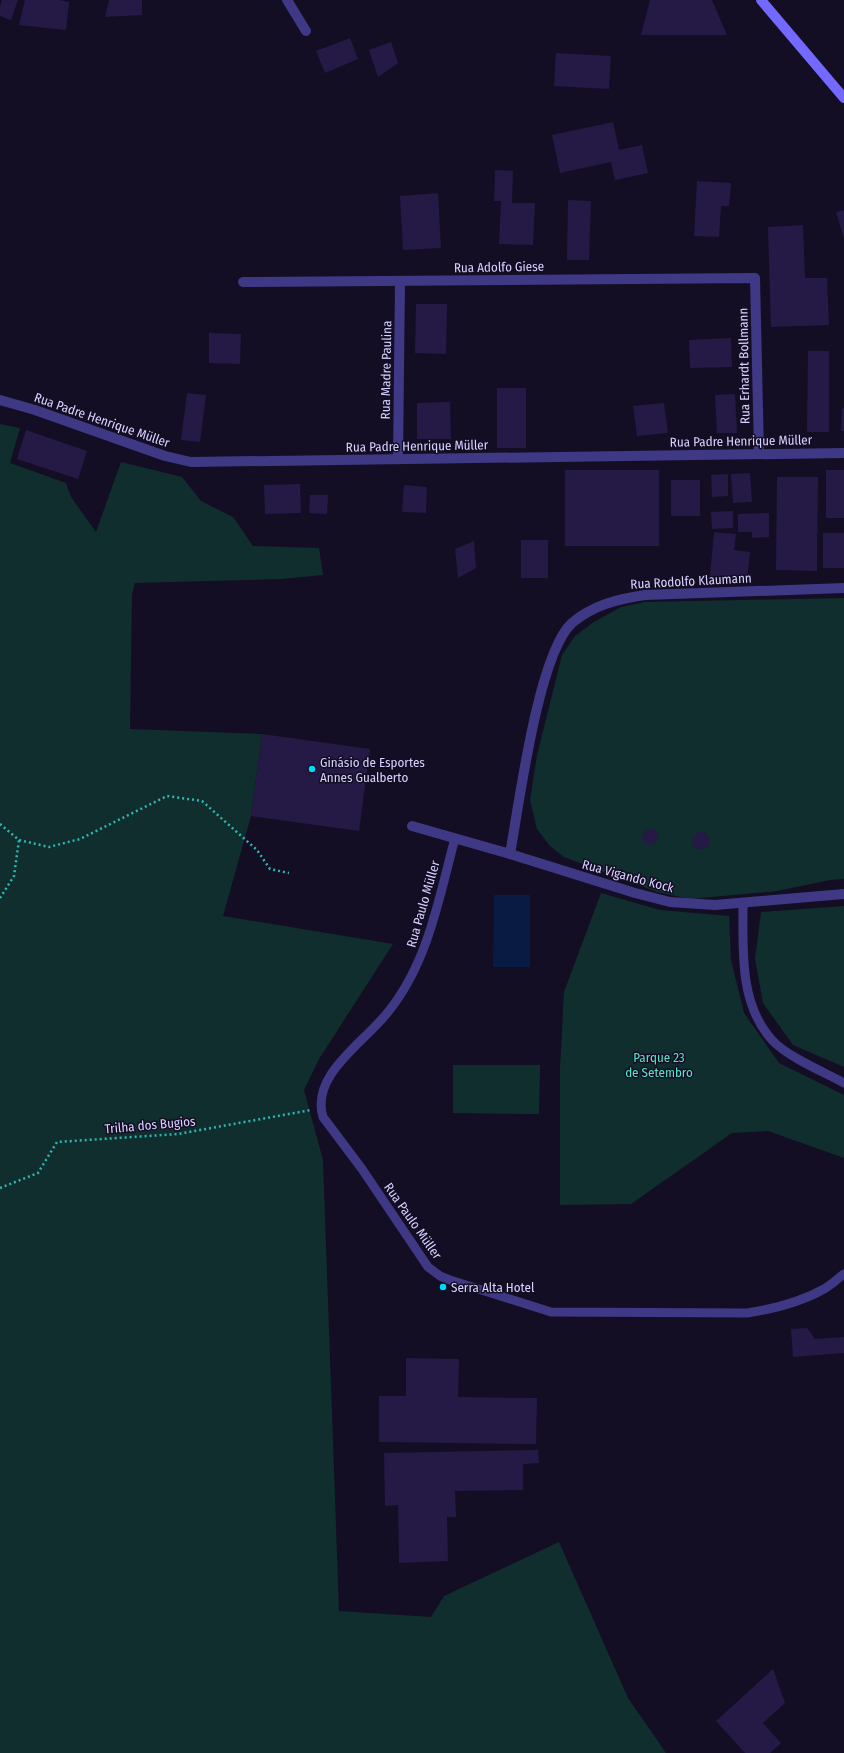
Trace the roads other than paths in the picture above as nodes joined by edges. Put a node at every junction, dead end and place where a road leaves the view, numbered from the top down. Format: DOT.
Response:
graph roads {
  1 [pos="287,0"];
  2 [pos="765,3"];
  3 [pos="306,31"];
  4 [pos="844,98"];
  5 [pos="755,278"];
  6 [pos="400,281"];
  7 [pos="243,282"];
  8 [pos="0,400"];
  9 [pos="759,453"];
  10 [pos="844,453"];
  11 [pos="398,459"];
  12 [pos="844,588"];
  13 [pos="412,826"];
  14 [pos="455,838"];
  15 [pos="510,854"];
  16 [pos="844,894"];
  17 [pos="743,904"];
  18 [pos="844,1083"];
  19 [pos="844,1274"];
  1 -- 3 [label="street"];
  2 -- 4 [label="main road"];
  5 -- 6 [label="street, Rua Adolfo Giese"];
  5 -- 9 [label="street, Rua Erhardt Bollmann"];
  6 -- 7 [label="street, Rua Adolfo Giese"];
  6 -- 11 [label="street, Rua Madre Paulina"];
  8 -- 11 [label="street, Rua Padre Henrique Müller"];
  9 -- 10 [label="street, Rua Padre Henrique Müller"];
  9 -- 11 [label="street, Rua Padre Henrique Müller"];
  12 -- 15 [label="street, Rua Rodolfo Klaumann"];
  13 -- 14 [label="street, Rua Vigando Kock"];
  14 -- 15 [label="street, Rua Vigando Kock"];
  14 -- 19 [label="lane, Rua Paulo Müller"];
  15 -- 17 [label="street, Rua Vigando Kock"];
  16 -- 17 [label="street, Rua Vigando Kock"];
  17 -- 18 [label="lane"];
}
